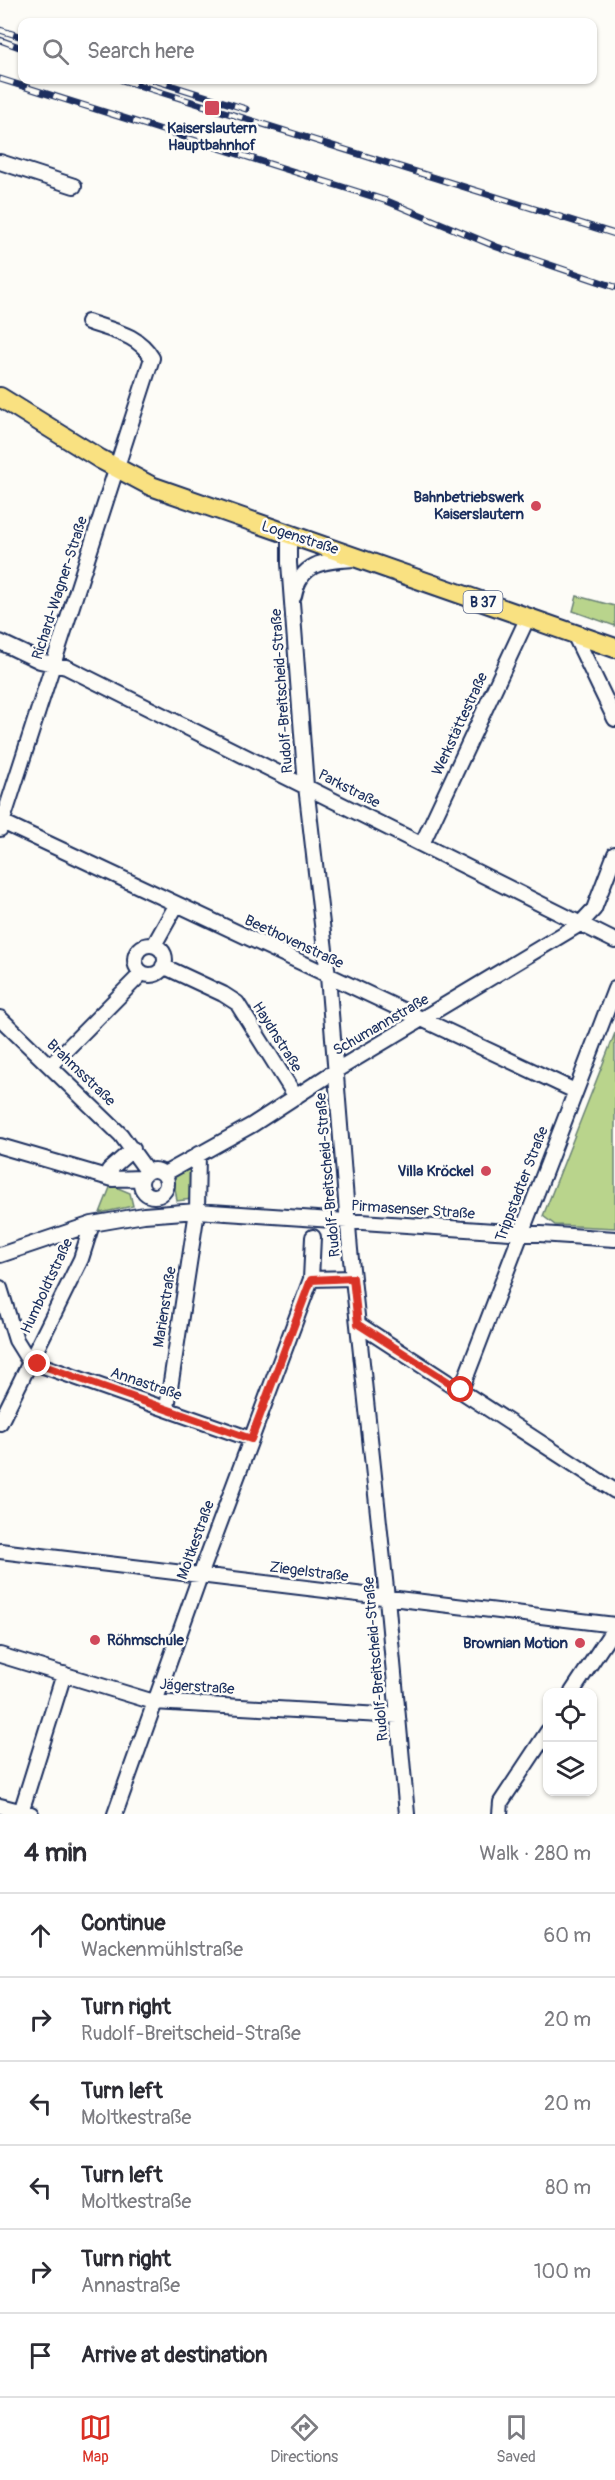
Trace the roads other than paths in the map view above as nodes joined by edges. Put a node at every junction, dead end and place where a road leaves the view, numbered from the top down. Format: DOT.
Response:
graph roads {
  1 [pos="0,162"];
  2 [pos="74,186"];
  3 [pos="88,322"];
  4 [pos="0,397"];
  5 [pos="116,468"];
  6 [pos="290,533"];
  7 [pos="362,559"];
  8 [pos="292,609"];
  9 [pos="528,617"];
  10 [pos="574,634"];
  11 [pos="0,642"];
  12 [pos="615,648"];
  13 [pos="53,663"];
  14 [pos="615,719"];
  15 [pos="306,786"];
  16 [pos="1,824"];
  17 [pos="422,844"];
  18 [pos="615,854"];
  19 [pos="177,904"];
  20 [pos="580,924"];
  21 [pos="615,941"];
  22 [pos="154,945"];
  23 [pos="164,966"];
  24 [pos="142,973"];
  25 [pos="328,976"];
  26 [pos="615,989"];
  27 [pos="0,1018"];
  28 [pos="421,1021"];
  29 [pos="50,1066"];
  30 [pos="335,1071"];
  31 [pos="575,1091"];
  32 [pos="296,1097"];
  33 [pos="0,1146"];
  34 [pos="135,1152"];
  35 [pos="198,1154"];
  36 [pos="164,1174"];
  37 [pos="144,1175"];
  38 [pos="110,1178"];
  39 [pos="197,1211"];
  40 [pos="348,1223"];
  41 [pos="92,1224"];
  42 [pos="522,1233"];
  43 [pos="313,1237"];
  44 [pos="615,1239"];
  45 [pos="0,1255"];
  46 [pos="353,1278"];
  47 [pos="311,1280"];
  48 [pos="0,1288"];
  49 [pos="358,1324"];
  50 [pos="30,1361"];
  51 [pos="461,1390"];
  52 [pos="167,1408"];
  53 [pos="0,1423"];
  54 [pos="251,1439"];
  55 [pos="615,1491"];
  56 [pos="0,1551"];
  57 [pos="200,1576"];
  58 [pos="387,1598"];
  59 [pos="615,1626"];
  60 [pos="0,1655"];
  61 [pos="64,1674"];
  62 [pos="575,1688"];
  63 [pos="154,1702"];
  64 [pos="398,1716"];
  65 [pos="543,1739"];
  66 [pos="0,1806"];
  67 [pos="26,1813"];
  68 [pos="115,1814"];
  69 [pos="407,1814"];
  70 [pos="500,1814"];
  1 -- 2 [label="street"];
  3 -- 5 [label="street, Richard-Wagner-Straße"];
  4 -- 5 [label="main road, Logenstraße / B 37"];
  5 -- 6 [label="main road, Logenstraße / B 37"];
  5 -- 13 [label="street, Richard-Wagner-Straße"];
  6 -- 7 [label="main road, Logenstraße / B 37"];
  6 -- 8 [label="street, Rudolf-Breitscheid-Straße"];
  7 -- 8 [label="street"];
  7 -- 9 [label="main road, Logenstraße / B 37"];
  8 -- 15 [label="street, Rudolf-Breitscheid-Straße"];
  9 -- 10 [label="main road, Logenstraße / B 37"];
  9 -- 17 [label="street, Werkstättestraße"];
  10 -- 12 [label="main road, Logenstraße / B 37"];
  10 -- 14 [label="street"];
  11 -- 13 [label="street, Parkstraße"];
  13 -- 15 [label="street, Parkstraße"];
  13 -- 16 [label="street, Richard-Wagner-Straße"];
  15 -- 17 [label="street, Parkstraße"];
  15 -- 25 [label="street, Rudolf-Breitscheid-Straße"];
  16 -- 19 [label="street, Beethovenstraße"];
  17 -- 20 [label="street, Parkstraße"];
  18 -- 20 [label="street"];
  19 -- 22 [label="street"];
  19 -- 25 [label="street, Beethovenstraße"];
  20 -- 21 [label="street, Parkstraße"];
  20 -- 28 [label="street, Schumannstraße"];
  22 -- 23 [label="street"];
  22 -- 24 [label="street"];
  23 -- 24 [label="street"];
  23 -- 32 [label="street, Haydnstraße"];
  24 -- 29 [label="street"];
  25 -- 28 [label="street, Beethovenstraße"];
  25 -- 30 [label="street, Rudolf-Breitscheid-Straße"];
  26 -- 31 [label="street, Trippstadter Straße"];
  27 -- 29 [label="street, Brahmsstraße"];
  28 -- 30 [label="street, Schumannstraße"];
  28 -- 31 [label="street, Beethovenstraße"];
  29 -- 34 [label="street, Brahmsstraße"];
  30 -- 32 [label="street, Schumannstraße"];
  30 -- 40 [label="street, Rudolf-Breitscheid-Straße"];
  31 -- 42 [label="street, Trippstadter Straße"];
  32 -- 35 [label="street, Schumannstraße"];
  33 -- 38 [label="street"];
  34 -- 37 [label="street, Brahmsstraße"];
  34 -- 38 [label="street"];
  35 -- 36 [label="street, Schumannstraße"];
  35 -- 39 [label="street"];
  36 -- 37 [label="street"];
  36 -- 37 [label="street"];
  37 -- 38 [label="street"];
  39 -- 40 [label="street, Pirmasenser Straße"];
  39 -- 41 [label="street, Pirmasenser Straße"];
  39 -- 52 [label="street, Marienstraße"];
  40 -- 42 [label="street, Pirmasenser Straße"];
  40 -- 46 [label="street, Rudolf-Breitscheid-Straße"];
  41 -- 45 [label="street, Pirmasenser Straße"];
  41 -- 50 [label="street, Humboldtstraße"];
  42 -- 44 [label="street, Pirmasenser Straße"];
  42 -- 51 [label="street, Trippstadter Straße"];
  43 -- 47 [label="street, Moltkestraße"];
  46 -- 47 [label="street"];
  46 -- 49 [label="street, Rudolf-Breitscheid-Straße"];
  47 -- 54 [label="street, Moltkestraße"];
  48 -- 50 [label="street, Humboldtstraße"];
  49 -- 51 [label="street"];
  49 -- 58 [label="street, Rudolf-Breitscheid-Straße"];
  50 -- 52 [label="street, Annastraße"];
  50 -- 53 [label="street, Humboldtstraße"];
  51 -- 55 [label="street"];
  52 -- 54 [label="street, Annastraße"];
  54 -- 57 [label="street, Moltkestraße"];
  56 -- 57 [label="street, Ziegelstraße"];
  57 -- 58 [label="street, Ziegelstraße"];
  57 -- 63 [label="street, Moltkestraße"];
  58 -- 59 [label="street, Ziegelstraße"];
  58 -- 64 [label="street, Rudolf-Breitscheid-Straße"];
  59 -- 62 [label="street"];
  60 -- 61 [label="street, Jägerstraße"];
  61 -- 63 [label="street, Jägerstraße"];
  61 -- 67 [label="street"];
  63 -- 64 [label="street, Jägerstraße"];
  63 -- 68 [label="street, Moltkestraße"];
  64 -- 69 [label="street, Rudolf-Breitscheid-Straße"];
  65 -- 70 [label="street"];
  66 -- 67 [label="street"];
}
